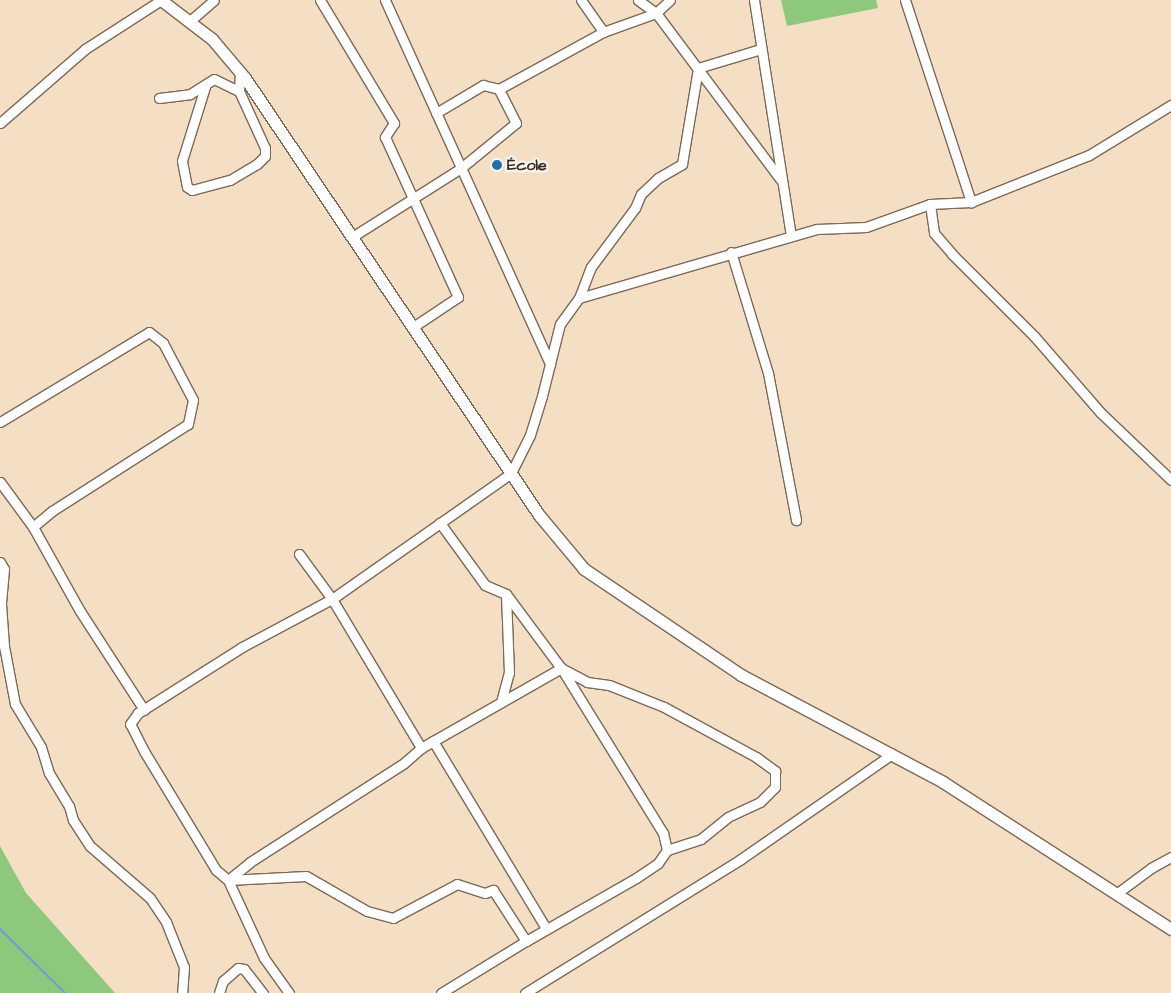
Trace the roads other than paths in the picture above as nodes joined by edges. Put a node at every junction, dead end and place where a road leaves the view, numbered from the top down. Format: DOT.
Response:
graph roads {
  1 [pos="161,0"];
  2 [pos="214,0"];
  3 [pos="320,0"];
  4 [pos="384,0"];
  5 [pos="581,0"];
  6 [pos="638,0"];
  7 [pos="670,0"];
  8 [pos="754,0"];
  9 [pos="904,0"];
  10 [pos="656,13"];
  11 [pos="191,20"];
  12 [pos="603,32"];
  13 [pos="761,49"];
  14 [pos="698,68"];
  15 [pos="240,72"];
  16 [pos="205,87"];
  17 [pos="499,89"];
  18 [pos="239,91"];
  19 [pos="159,98"];
  20 [pos="1171,105"];
  21 [pos="436,113"];
  22 [pos="0,124"];
  23 [pos="461,168"];
  24 [pos="782,181"];
  25 [pos="413,198"];
  26 [pos="971,202"];
  27 [pos="930,204"];
  28 [pos="791,236"];
  29 [pos="352,238"];
  30 [pos="731,252"];
  31 [pos="579,298"];
  32 [pos="413,327"];
  33 [pos="550,364"];
  34 [pos="0,422"];
  35 [pos="511,473"];
  36 [pos="1171,480"];
  37 [pos="0,482"];
  38 [pos="796,520"];
  39 [pos="440,523"];
  40 [pos="33,527"];
  41 [pos="299,554"];
  42 [pos="0,562"];
  43 [pos="506,594"];
  44 [pos="332,599"];
  45 [pos="561,668"];
  46 [pos="501,702"];
  47 [pos="144,710"];
  48 [pos="433,741"];
  49 [pos="421,748"];
  50 [pos="892,754"];
  51 [pos="668,850"];
  52 [pos="1171,857"];
  53 [pos="228,880"];
  54 [pos="1116,894"];
  55 [pos="546,928"];
  56 [pos="1171,930"];
  57 [pos="526,941"];
  58 [pos="182,993"];
  59 [pos="219,993"];
  60 [pos="263,993"];
  61 [pos="289,993"];
  62 [pos="441,993"];
  63 [pos="525,993"];
  1 -- 11 [label="main road"];
  1 -- 22 [label="street"];
  2 -- 11 [label="street"];
  3 -- 25 [label="street"];
  4 -- 21 [label="street"];
  5 -- 12 [label="street"];
  6 -- 10 [label="street"];
  7 -- 10 [label="street"];
  8 -- 13 [label="street"];
  9 -- 26 [label="street"];
  10 -- 12 [label="street"];
  10 -- 14 [label="street"];
  11 -- 15 [label="main road"];
  12 -- 17 [label="street"];
  13 -- 14 [label="street"];
  13 -- 24 [label="street"];
  14 -- 24 [label="street"];
  14 -- 31 [label="street"];
  15 -- 18 [label="street"];
  15 -- 29 [label="main road"];
  16 -- 18 [label="street"];
  16 -- 18 [label="street"];
  16 -- 19 [label="street"];
  17 -- 21 [label="street"];
  17 -- 23 [label="street"];
  20 -- 26 [label="street"];
  21 -- 23 [label="street"];
  23 -- 25 [label="street"];
  23 -- 33 [label="street"];
  24 -- 28 [label="street"];
  25 -- 29 [label="street"];
  25 -- 32 [label="street"];
  26 -- 27 [label="street"];
  27 -- 28 [label="street"];
  27 -- 36 [label="street"];
  28 -- 30 [label="street"];
  29 -- 32 [label="main road"];
  30 -- 31 [label="street"];
  30 -- 38 [label="street"];
  31 -- 33 [label="street"];
  32 -- 35 [label="main road"];
  33 -- 35 [label="street"];
  34 -- 40 [label="street"];
  35 -- 39 [label="street"];
  35 -- 50 [label="main road"];
  37 -- 40 [label="street"];
  39 -- 43 [label="street"];
  39 -- 44 [label="street"];
  40 -- 47 [label="street"];
  41 -- 44 [label="street"];
  42 -- 58 [label="street"];
  43 -- 45 [label="street"];
  43 -- 46 [label="street"];
  44 -- 47 [label="street"];
  44 -- 49 [label="street"];
  45 -- 46 [label="street"];
  45 -- 51 [label="street"];
  45 -- 51 [label="street"];
  46 -- 48 [label="street"];
  47 -- 53 [label="street"];
  48 -- 49 [label="street"];
  48 -- 55 [label="street"];
  49 -- 53 [label="street"];
  50 -- 54 [label="main road"];
  50 -- 63 [label="street"];
  51 -- 55 [label="street"];
  52 -- 54 [label="street"];
  53 -- 57 [label="street"];
  53 -- 61 [label="street"];
  54 -- 56 [label="main road"];
  55 -- 57 [label="street"];
  57 -- 62 [label="street"];
  59 -- 60 [label="street"];
}
